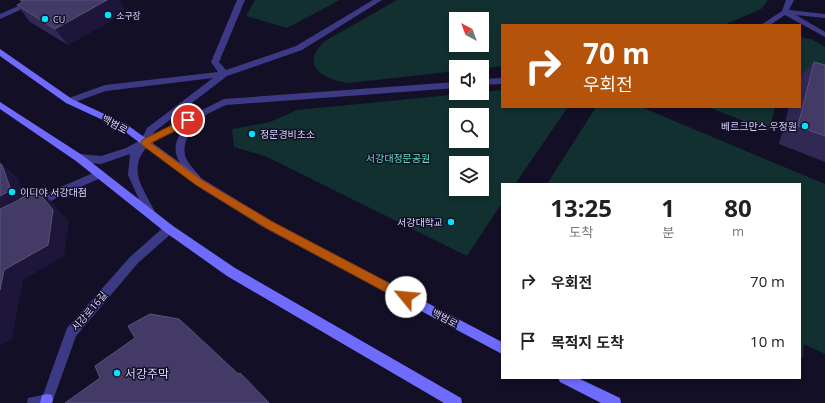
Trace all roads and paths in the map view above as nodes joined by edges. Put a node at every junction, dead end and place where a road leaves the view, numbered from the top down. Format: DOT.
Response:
graph roads {
  1 [pos="38,0"];
  2 [pos="241,0"];
  3 [pos="378,0"];
  4 [pos="790,0"];
  5 [pos="785,12"];
  6 [pos="825,16"];
  7 [pos="0,17"];
  8 [pos="767,24"];
  9 [pos="825,35"];
  10 [pos="0,52"];
  11 [pos="224,74"];
  12 [pos="501,80"];
  13 [pos="489,81"];
  14 [pos="449,86"];
  15 [pos="69,101"];
  16 [pos="0,105"];
  17 [pos="201,114"];
  18 [pos="145,143"];
  19 [pos="79,158"];
  20 [pos="100,174"];
  21 [pos="199,182"];
  22 [pos="29,209"];
  23 [pos="151,214"];
  24 [pos="169,228"];
  25 [pos="501,347"];
  26 [pos="566,379"];
  27 [pos="46,401"];
  28 [pos="32,403"];
  29 [pos="456,403"];
  30 [pos="615,403"];
  1 -- 7 [label="street"];
  2 -- 11 [label="street"];
  3 -- 11 [label="street"];
  4 -- 5 [label="street"];
  5 -- 6 [label="street"];
  5 -- 8 [label="street"];
  5 -- 9 [label="street"];
  10 -- 15 [label="main road, 백범로"];
  11 -- 15 [label="street"];
  11 -- 18 [label="street"];
  12 -- 13 [label="street"];
  14 -- 17 [label="street"];
  15 -- 18 [label="main road, 백범로"];
  16 -- 19 [label="main road"];
  17 -- 18 [label="street"];
  17 -- 21 [label="street"];
  18 -- 19 [label="street"];
  18 -- 21 [label="main road, 백범로"];
  18 -- 23 [label="street"];
  19 -- 20 [label="main road"];
  20 -- 22 [label="street"];
  20 -- 23 [label="main road"];
  21 -- 25 [label="main road, 백범로"];
  23 -- 24 [label="main road"];
  24 -- 27 [label="street, 서강로16길"];
  24 -- 29 [label="main road"];
  26 -- 30 [label="main road"];
  27 -- 28 [label="street, 서강로16길"];
}
